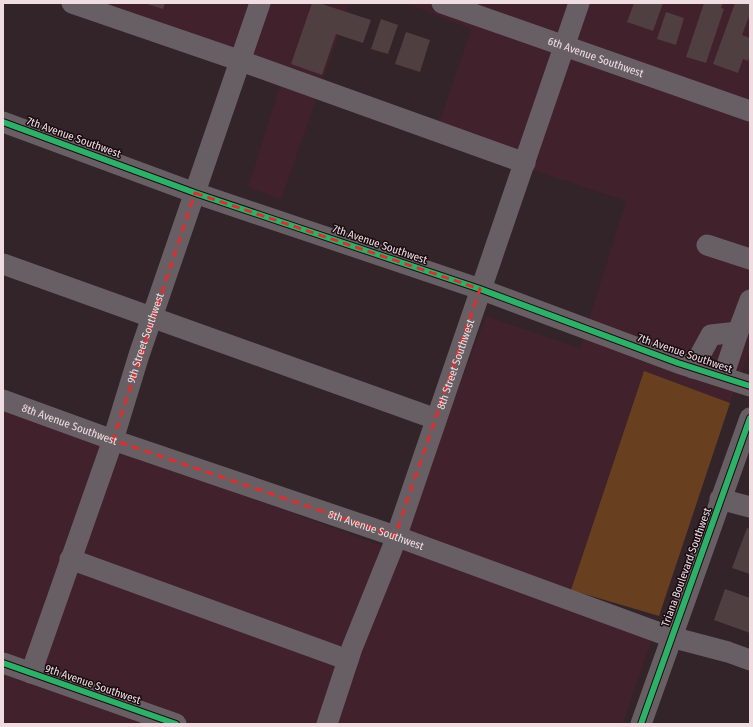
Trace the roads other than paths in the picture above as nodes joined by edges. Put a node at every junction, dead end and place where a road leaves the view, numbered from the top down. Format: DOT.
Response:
graph roads {
  1 [pos="72,3"];
  2 [pos="260,3"];
  3 [pos="442,3"];
  4 [pos="579,3"];
  5 [pos="565,46"];
  6 [pos="240,61"];
  7 [pos="750,111"];
  8 [pos="3,122"];
  9 [pos="524,163"];
  10 [pos="195,193"];
  11 [pos="707,244"];
  12 [pos="750,259"];
  13 [pos="3,264"];
  14 [pos="480,289"];
  15 [pos="750,300"];
  16 [pos="153,316"];
  17 [pos="738,332"];
  18 [pos="693,368"];
  19 [pos="723,377"];
  20 [pos="750,386"];
  21 [pos="3,400"];
  22 [pos="750,418"];
  23 [pos="436,419"];
  24 [pos="113,440"];
  25 [pos="720,499"];
  26 [pos="750,507"];
  27 [pos="395,536"];
  28 [pos="70,559"];
  29 [pos="671,637"];
  30 [pos="348,660"];
  31 [pos="750,660"];
  32 [pos="3,663"];
  33 [pos="31,673"];
  34 [pos="176,724"];
  35 [pos="327,724"];
  36 [pos="641,724"];
  1 -- 6 [label="street"];
  2 -- 6 [label="street, 9th Street Southwest"];
  3 -- 5 [label="street, 6th Avenue Southwest"];
  4 -- 5 [label="street, 8th Street Southwest"];
  5 -- 7 [label="street, 6th Avenue Southwest"];
  5 -- 9 [label="street, 8th Street Southwest"];
  6 -- 9 [label="street"];
  6 -- 10 [label="street, 9th Street Southwest"];
  8 -- 10 [label="street, 7th Avenue Southwest"];
  9 -- 14 [label="street, 8th Street Southwest"];
  10 -- 14 [label="street, 7th Avenue Southwest"];
  10 -- 16 [label="street, 9th Street Southwest"];
  11 -- 12 [label="street"];
  13 -- 16 [label="street"];
  14 -- 18 [label="street, 7th Avenue Southwest"];
  14 -- 23 [label="street, 8th Street Southwest"];
  15 -- 17 [label="street"];
  16 -- 23 [label="street"];
  16 -- 24 [label="street, 9th Street Southwest"];
  17 -- 18 [label="street"];
  17 -- 19 [label="street"];
  18 -- 19 [label="street, 7th Avenue Southwest"];
  19 -- 20 [label="street, 7th Avenue Southwest"];
  21 -- 24 [label="street, 8th Avenue Southwest"];
  22 -- 25 [label="street, Triana Boulevard Southwest"];
  23 -- 27 [label="street, 8th Street Southwest"];
  24 -- 27 [label="street, 8th Avenue Southwest"];
  24 -- 28 [label="street, 9th Street Southwest"];
  25 -- 26 [label="street"];
  25 -- 29 [label="street, Triana Boulevard Southwest"];
  27 -- 29 [label="street, 8th Avenue Southwest"];
  27 -- 30 [label="street, 8th Street Southwest"];
  28 -- 30 [label="street"];
  28 -- 33 [label="street, 9th Street Southwest"];
  29 -- 31 [label="street, 8th Avenue Southwest"];
  29 -- 36 [label="street, Triana Boulevard Southwest"];
  30 -- 35 [label="street, 8th Street Southwest"];
  32 -- 33 [label="street, 9th Avenue Southwest"];
  33 -- 34 [label="street, 9th Avenue Southwest"];
}
